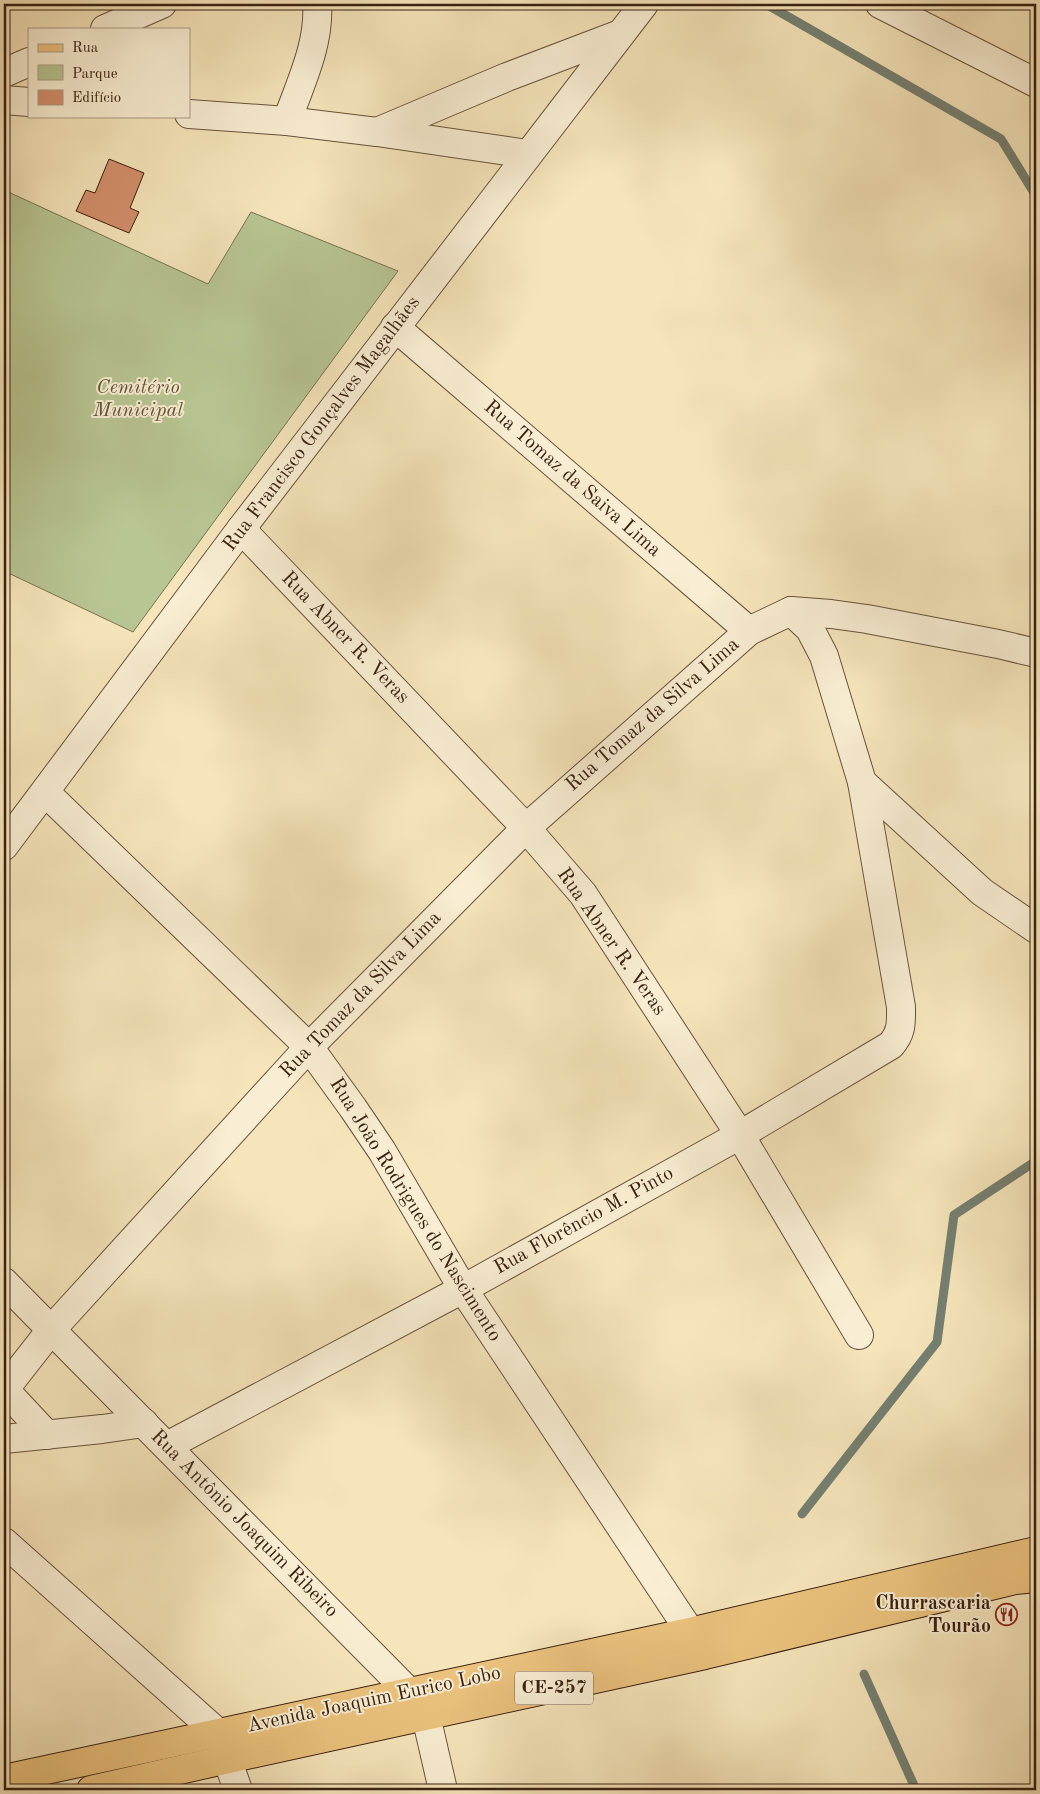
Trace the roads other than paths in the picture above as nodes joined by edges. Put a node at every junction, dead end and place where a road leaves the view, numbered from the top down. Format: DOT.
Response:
graph roads {
  1 [pos="162,4"];
  2 [pos="317,4"];
  3 [pos="644,4"];
  4 [pos="880,4"];
  5 [pos="107,28"];
  6 [pos="620,34"];
  7 [pos="28,62"];
  8 [pos="4,73"];
  9 [pos="1036,83"];
  10 [pos="4,100"];
  11 [pos="28,102"];
  12 [pos="190,114"];
  13 [pos="287,121"];
  14 [pos="377,132"];
  15 [pos="528,154"];
  16 [pos="395,327"];
  17 [pos="241,529"];
  18 [pos="791,611"];
  19 [pos="749,631"];
  20 [pos="1036,652"];
  21 [pos="862,782"];
  22 [pos="45,792"];
  23 [pos="526,828"];
  24 [pos="4,846"];
  25 [pos="1036,929"];
  26 [pos="309,1047"];
  27 [pos="740,1135"];
  28 [pos="4,1282"];
  29 [pos="463,1289"];
  30 [pos="51,1330"];
  31 [pos="859,1336"];
  32 [pos="4,1389"];
  33 [pos="144,1423"];
  34 [pos="47,1435"];
  35 [pos="4,1440"];
  36 [pos="167,1446"];
  37 [pos="4,1542"];
  38 [pos="1036,1550"];
  39 [pos="1036,1578"];
  40 [pos="931,1588"];
  41 [pos="690,1632"];
  42 [pos="705,1655"];
  43 [pos="410,1692"];
  44 [pos="426,1716"];
  45 [pos="218,1733"];
  46 [pos="228,1759"];
  47 [pos="4,1779"];
  48 [pos="91,1790"];
  49 [pos="238,1790"];
  50 [pos="443,1790"];
  1 -- 5 [label="street"];
  2 -- 13 [label="street"];
  3 -- 6 [label="street, Rua Francisco Gonçalves Magalhães"];
  4 -- 9 [label="street"];
  6 -- 14 [label="street"];
  6 -- 15 [label="street, Rua Francisco Gonçalves Magalhães"];
  7 -- 8 [label="street"];
  10 -- 11 [label="street"];
  12 -- 13 [label="street"];
  13 -- 14 [label="street"];
  14 -- 15 [label="street"];
  15 -- 16 [label="street, Rua Francisco Gonçalves Magalhães"];
  16 -- 17 [label="street, Rua Francisco Gonçalves Magalhães"];
  16 -- 19 [label="street, Rua Tomaz da Saiva Lima"];
  17 -- 22 [label="street, Rua Francisco Gonçalves Magalhães"];
  17 -- 23 [label="street, Rua Abner R. Veras"];
  18 -- 19 [label="street, Rua Tomaz da Silva Lima"];
  18 -- 20 [label="street"];
  18 -- 21 [label="street"];
  19 -- 23 [label="street, Rua Tomaz da Silva Lima"];
  21 -- 25 [label="street"];
  21 -- 27 [label="street, Rua Florêncio M. Pinto"];
  22 -- 24 [label="street, Rua Francisco Gonçalves Magalhães"];
  22 -- 26 [label="street, Rua João Rodrigues do Nascimento"];
  23 -- 26 [label="street, Rua Tomaz da Silva Lima"];
  23 -- 27 [label="street, Rua Abner R. Veras"];
  26 -- 29 [label="street, Rua João Rodrigues do Nascimento"];
  26 -- 30 [label="street, Rua Tomaz da Silva Lima"];
  27 -- 29 [label="street, Rua Florêncio M. Pinto"];
  27 -- 31 [label="street, Rua Abner R. Veras"];
  28 -- 30 [label="street, Rua Antônio Joaquim Ribeiro"];
  29 -- 36 [label="street, Rua Florêncio M. Pinto"];
  29 -- 41 [label="street, Rua João Rodrigues do Nascimento"];
  30 -- 32 [label="street, Rua Tomaz da Silva Lima"];
  30 -- 33 [label="street, Rua Antônio Joaquim Ribeiro"];
  32 -- 34 [label="street"];
  33 -- 34 [label="street"];
  33 -- 36 [label="street, Rua Antônio Joaquim Ribeiro"];
  34 -- 35 [label="street"];
  36 -- 43 [label="street, Rua Antônio Joaquim Ribeiro"];
  37 -- 45 [label="street"];
  38 -- 40 [label="main road, Avenida Joaquim Eurico Lobo / CE-257"];
  39 -- 40 [label="main road, Avenida Joaquim Eurico Lobo / CE-257"];
  40 -- 41 [label="main road, Avenida Joaquim Eurico Lobo / CE-257"];
  40 -- 42 [label="main road, Avenida Joaquim Eurico Lobo / CE-257"];
  41 -- 42 [label="street, Rua João Rodrigues do Nascimento"];
  41 -- 43 [label="main road, Avenida Joaquim Eurico Lobo / CE-257"];
  42 -- 44 [label="main road, Avenida Joaquim Eurico Lobo / CE-257"];
  43 -- 44 [label="street, Rua Antônio Joaquim Ribeiro"];
  43 -- 45 [label="main road, Avenida Joaquim Eurico Lobo / CE-257"];
  44 -- 46 [label="main road, Avenida Joaquim Eurico Lobo / CE-257"];
  44 -- 50 [label="street, Rua Antônio Joaquim Ribeiro"];
  45 -- 46 [label="street"];
  45 -- 47 [label="main road, Avenida Joaquim Eurico Lobo / CE-257"];
  46 -- 48 [label="main road, Avenida Joaquim Eurico Lobo / CE-257"];
  46 -- 49 [label="street"];
}
